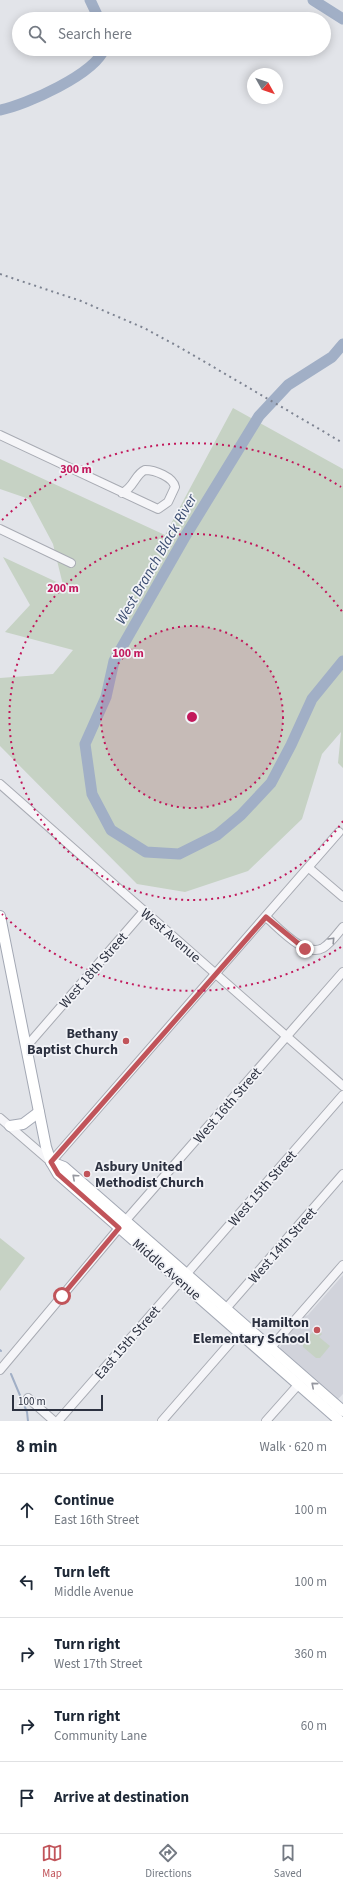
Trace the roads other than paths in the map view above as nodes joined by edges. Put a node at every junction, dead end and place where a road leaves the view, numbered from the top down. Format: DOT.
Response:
graph roads {
  1 [pos="0,435"];
  2 [pos="122,493"];
  3 [pos="0,530"];
  4 [pos="71,563"];
  5 [pos="0,784"];
  6 [pos="340,832"];
  7 [pos="309,868"];
  8 [pos="343,897"];
  9 [pos="144,911"];
  10 [pos="0,916"];
  11 [pos="266,917"];
  12 [pos="343,927"];
  13 [pos="343,972"];
  14 [pos="215,974"];
  15 [pos="287,1037"];
  16 [pos="26,1046"];
  17 [pos="343,1086"];
  18 [pos="343,1095"];
  19 [pos="39,1112"];
  20 [pos="0,1118"];
  21 [pos="10,1126"];
  22 [pos="51,1162"];
  23 [pos="343,1174"];
  24 [pos="122,1225"];
  25 [pos="343,1265"];
  26 [pos="184,1278"];
  27 [pos="223,1312"];
  28 [pos="243,1329"];
  29 [pos="271,1347"];
  30 [pos="264,1356"];
  31 [pos="0,1370"];
  32 [pos="298,1385"];
  33 [pos="28,1398"];
  34 [pos="343,1411"];
  35 [pos="54,1421"];
  36 [pos="58,1421"];
  37 [pos="162,1421"];
  38 [pos="266,1421"];
  39 [pos="340,1421"];
  1 -- 2 [label="street"];
  2 -- 2 [label="street"];
  3 -- 4 [label="street"];
  5 -- 9 [label="street, West Avenue"];
  6 -- 7 [label="street"];
  7 -- 8 [label="street"];
  7 -- 11 [label="street"];
  9 -- 14 [label="street, West Avenue"];
  9 -- 16 [label="street, West 18th Street"];
  10 -- 16 [label="main road"];
  11 -- 12 [label="street, one-way"];
  11 -- 14 [label="street"];
  13 -- 15 [label="street, West 16th Street"];
  14 -- 15 [label="street, West Avenue"];
  14 -- 22 [label="street"];
  15 -- 17 [label="street, West Avenue"];
  15 -- 24 [label="street, West 16th Street"];
  16 -- 19 [label="main road"];
  18 -- 26 [label="street, West 15th Street"];
  19 -- 21 [label="main road"];
  19 -- 22 [label="main road"];
  20 -- 21 [label="street, Middle Avenue"];
  21 -- 22 [label="street, Middle Avenue"];
  22 -- 24 [label="main road, Middle Avenue"];
  23 -- 27 [label="street, West 14th Street"];
  24 -- 26 [label="main road, Middle Avenue"];
  24 -- 31 [label="street, West 16th Street"];
  25 -- 29 [label="street"];
  26 -- 27 [label="main road, Middle Avenue"];
  26 -- 36 [label="street, East 15th Street"];
  27 -- 28 [label="main road, Middle Avenue"];
  28 -- 29 [label="main road, Middle Avenue"];
  28 -- 30 [label="main road, Middle Avenue"];
  28 -- 37 [label="street"];
  29 -- 30 [label="street"];
  34 -- 29 [label="main road, Middle Avenue, one-way"];
  30 -- 32 [label="main road, Middle Avenue"];
  32 -- 38 [label="street"];
  32 -- 39 [label="main road, Middle Avenue"];
  33 -- 35 [label="street"];
}
